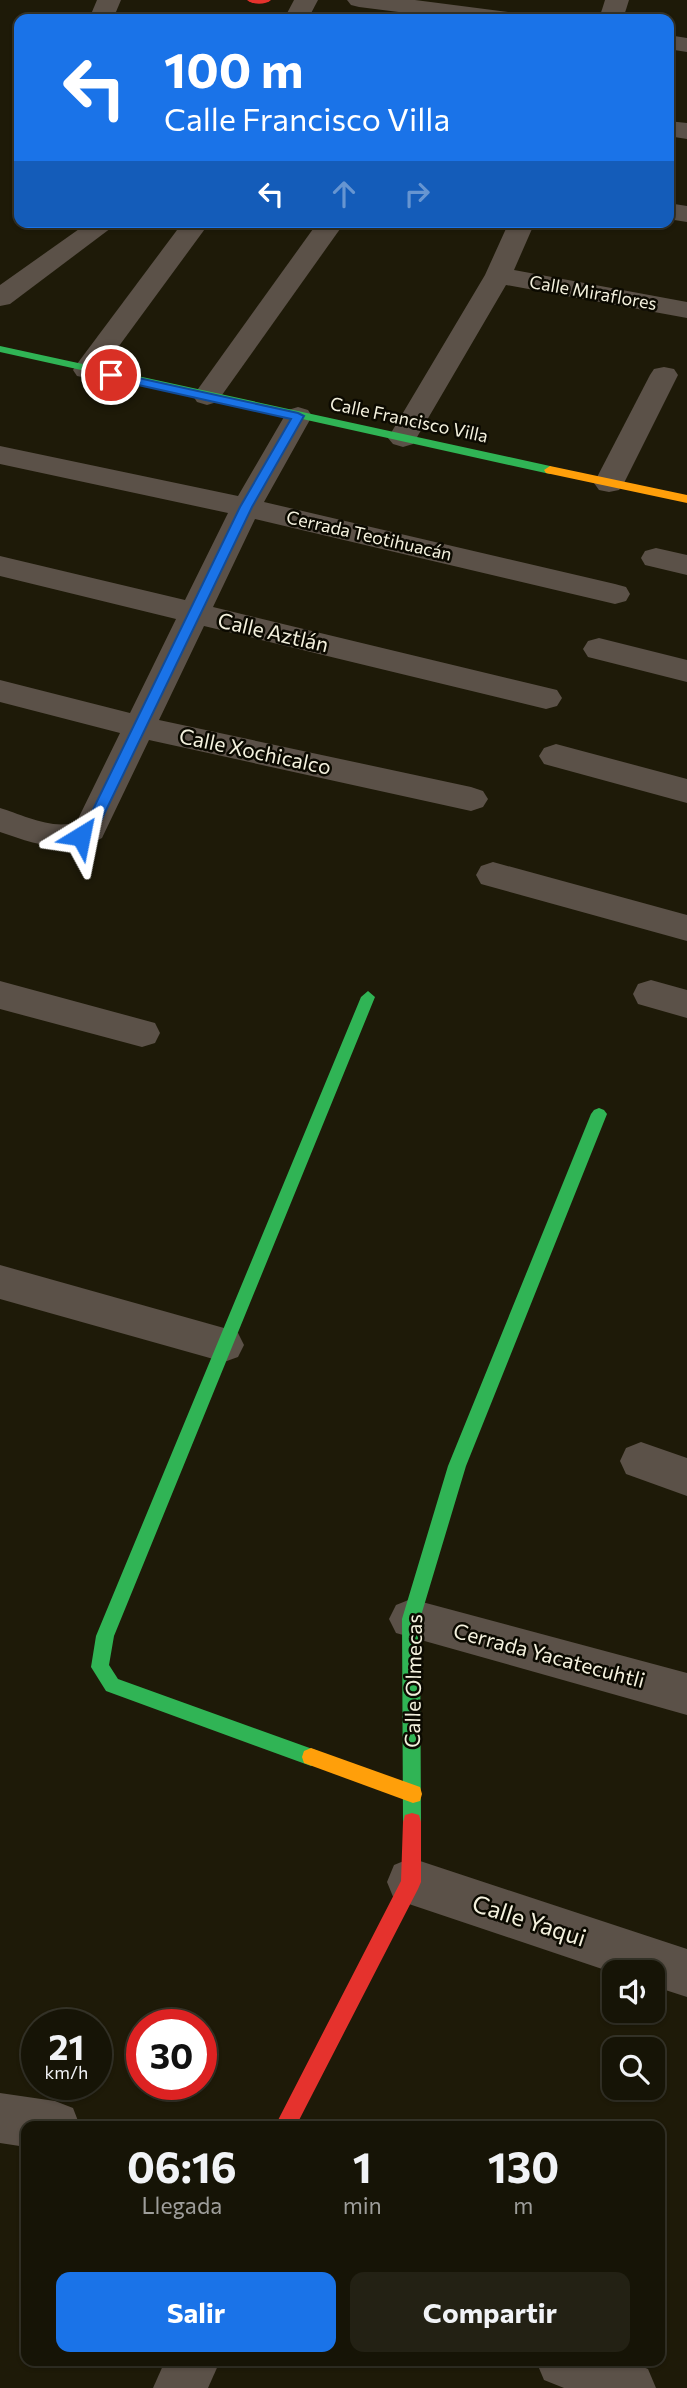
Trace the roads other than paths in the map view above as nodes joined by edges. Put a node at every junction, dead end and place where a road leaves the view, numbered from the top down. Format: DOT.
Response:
graph roads {
  1 [pos="252,0"];
  2 [pos="266,0"];
  3 [pos="359,0"];
  4 [pos="469,14"];
  5 [pos="98,228"];
  6 [pos="193,228"];
  7 [pos="328,228"];
  8 [pos="520,228"];
  9 [pos="498,275"];
  10 [pos="0,298"];
  11 [pos="687,310"];
  12 [pos="0,349"];
  13 [pos="87,370"];
  14 [pos="664,375"];
  15 [pos="207,396"];
  16 [pos="298,416"];
  17 [pos="403,438"];
  18 [pos="0,455"];
  19 [pos="609,483"];
  20 [pos="687,499"];
  21 [pos="246,507"];
  22 [pos="656,558"];
  23 [pos="687,565"];
  24 [pos="0,566"];
  25 [pos="615,594"];
  26 [pos="192,614"];
  27 [pos="599,649"];
  28 [pos="687,671"];
  29 [pos="0,691"];
  30 [pos="547,698"];
  31 [pos="141,727"];
  32 [pos="556,756"];
  33 [pos="687,791"];
  34 [pos="471,799"];
  35 [pos="0,820"];
  36 [pos="493,875"];
  37 [pos="687,928"];
  38 [pos="651,994"];
  39 [pos="0,995"];
  40 [pos="368,997"];
  41 [pos="687,1004"];
  42 [pos="142,1033"];
  43 [pos="599,1114"];
  44 [pos="0,1282"];
  45 [pos="224,1345"];
  46 [pos="640,1461"];
  47 [pos="687,1477"];
  48 [pos="411,1619"];
  49 [pos="687,1694"];
  50 [pos="413,1794"];
  51 [pos="411,1882"];
  52 [pos="687,1973"];
  53 [pos="0,2118"];
  54 [pos="21,2121"];
  55 [pos="288,2121"];
  56 [pos="191,2366"];
  57 [pos="575,2366"];
  58 [pos="180,2388"];
  59 [pos="629,2388"];
  1 -- 2 [label="street"];
  3 -- 4 [label="street"];
  5 -- 10 [label="street"];
  6 -- 13 [label="street"];
  7 -- 15 [label="street"];
  8 -- 9 [label="street"];
  9 -- 11 [label="street, Calle Miraflores"];
  9 -- 17 [label="street"];
  12 -- 13 [label="street, Calle Francisco Villa"];
  13 -- 15 [label="street, Calle Francisco Villa"];
  14 -- 19 [label="street"];
  15 -- 16 [label="street, Calle Francisco Villa"];
  16 -- 17 [label="street, Calle Francisco Villa"];
  16 -- 21 [label="street"];
  17 -- 19 [label="street, Calle Francisco Villa"];
  18 -- 21 [label="street, Cerrada Teotihuacán"];
  19 -- 20 [label="street, Calle Francisco Villa"];
  21 -- 25 [label="street, Cerrada Teotihuacán"];
  21 -- 26 [label="street"];
  22 -- 23 [label="street"];
  24 -- 26 [label="street, Calle Aztlán"];
  26 -- 30 [label="street, Calle Aztlán"];
  26 -- 31 [label="street"];
  27 -- 28 [label="street"];
  29 -- 31 [label="street, Calle Xochicalco"];
  31 -- 34 [label="street, Calle Xochicalco"];
  31 -- 35 [label="street"];
  32 -- 33 [label="street"];
  36 -- 37 [label="street"];
  38 -- 41 [label="street"];
  39 -- 42 [label="street"];
  40 -- 45 [label="street"];
  43 -- 48 [label="street, Calle Olmecas"];
  44 -- 45 [label="street"];
  45 -- 50 [label="street"];
  46 -- 47 [label="street"];
  48 -- 49 [label="street, Cerrada Yacatecuhtli"];
  48 -- 50 [label="street, Calle Olmecas"];
  50 -- 51 [label="street, Calle Olmecas"];
  51 -- 52 [label="street, Calle Yaqui"];
  51 -- 55 [label="street, Calle Olmecas"];
  53 -- 54 [label="street"];
  56 -- 58 [label="street"];
  57 -- 59 [label="street"];
}
